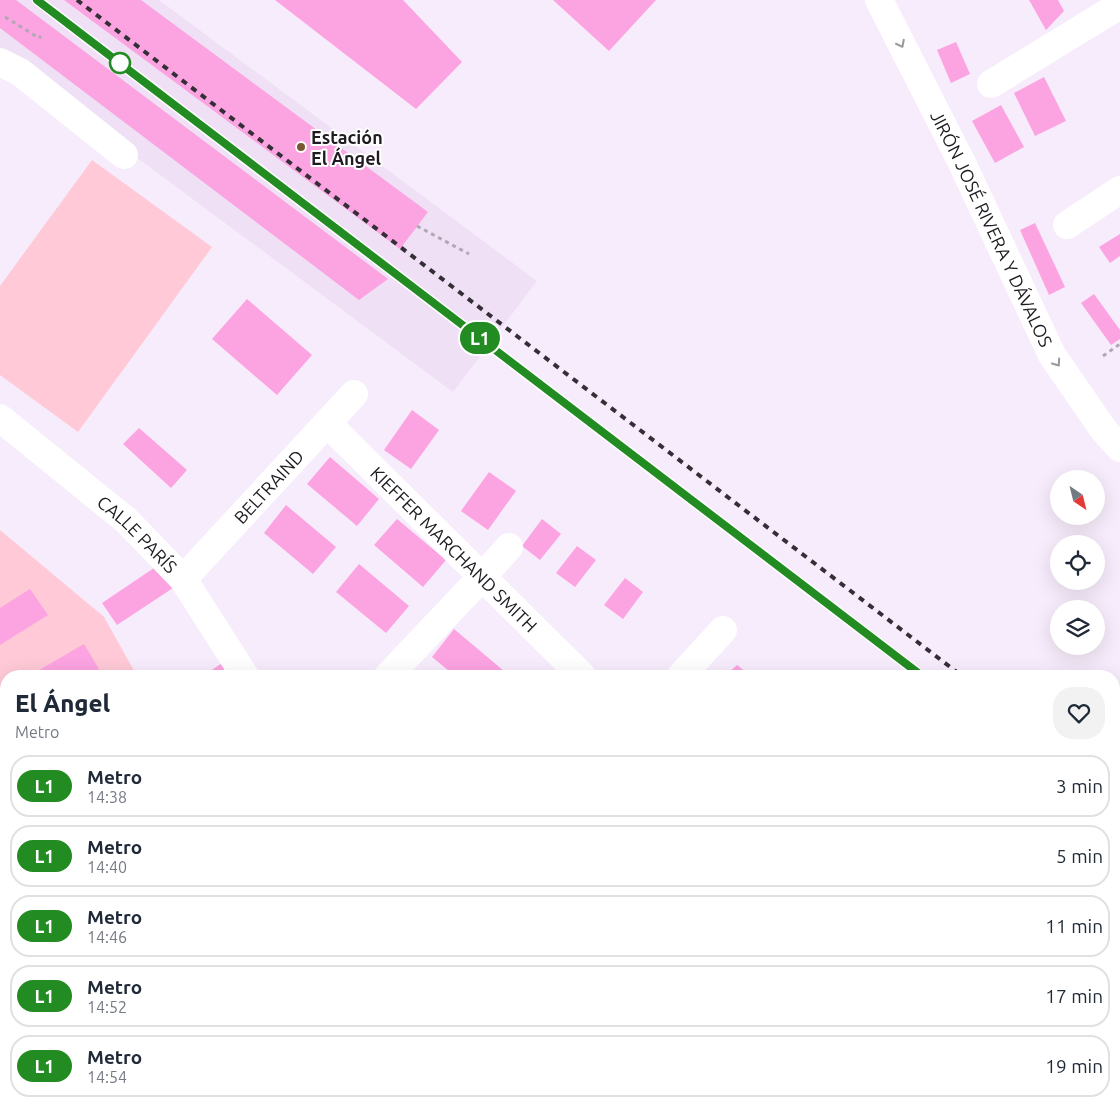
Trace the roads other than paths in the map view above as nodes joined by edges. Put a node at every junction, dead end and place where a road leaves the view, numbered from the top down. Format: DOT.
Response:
graph roads {
  1 [pos="880,0"];
  2 [pos="1120,5"];
  3 [pos="0,62"];
  4 [pos="991,84"];
  5 [pos="124,155"];
  6 [pos="1120,190"];
  7 [pos="1067,224"];
  8 [pos="354,394"];
  9 [pos="0,418"];
  10 [pos="327,423"];
  11 [pos="1120,448"];
  12 [pos="509,547"];
  13 [pos="482,577"];
  14 [pos="183,579"];
  15 [pos="723,630"];
  16 [pos="241,670"];
  17 [pos="394,670"];
  18 [pos="576,670"];
  19 [pos="686,670"];
  1 -- 11 [label="street, JIRÓN JOSÉ RIVERA Y DÁVALOS, one-way"];
  2 -- 4 [label="street"];
  3 -- 5 [label="street"];
  6 -- 7 [label="street"];
  8 -- 10 [label="street, BELTRAIND"];
  9 -- 14 [label="street, CALLE PARÍS"];
  10 -- 13 [label="street, KIEFFER MARCHAND SMITH"];
  10 -- 14 [label="street, BELTRAIND"];
  12 -- 13 [label="street"];
  13 -- 17 [label="street"];
  13 -- 18 [label="street, KIEFFER MARCHAND SMITH"];
  14 -- 16 [label="street, CALLE PARÍS"];
  15 -- 19 [label="street"];
}
